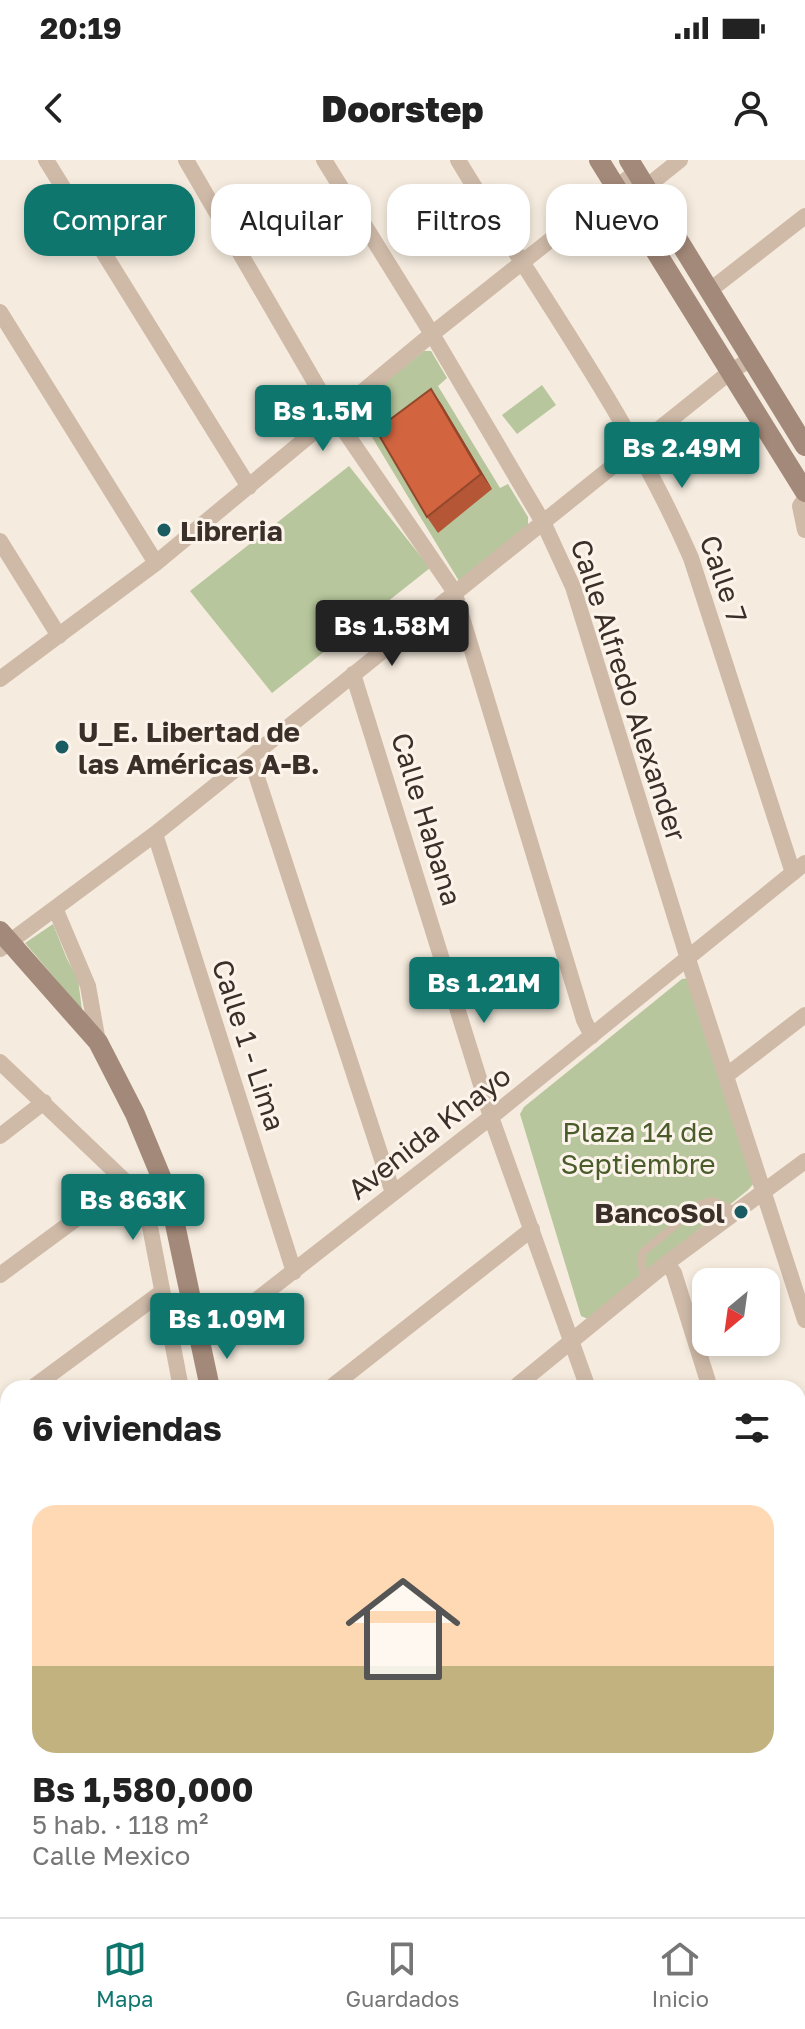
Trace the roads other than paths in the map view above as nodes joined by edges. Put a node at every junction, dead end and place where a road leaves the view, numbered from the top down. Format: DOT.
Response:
graph roads {
  1 [pos="46,160"];
  2 [pos="186,160"];
  3 [pos="324,160"];
  4 [pos="458,160"];
  5 [pos="599,160"];
  6 [pos="680,160"];
  7 [pos="637,173"];
  8 [pos="614,184"];
  9 [pos="804,218"];
  10 [pos="546,244"];
  11 [pos="658,256"];
  12 [pos="523,262"];
  13 [pos="709,291"];
  14 [pos="0,312"];
  15 [pos="432,334"];
  16 [pos="751,359"];
  17 [pos="730,372"];
  18 [pos="335,417"];
  19 [pos="805,446"];
  20 [pos="637,449"];
  21 [pos="249,487"];
  22 [pos="805,492"];
  23 [pos="805,499"];
  24 [pos="544,524"];
  25 [pos="805,530"];
  26 [pos="0,541"];
  27 [pos="156,563"];
  28 [pos="454,591"];
  29 [pos="59,636"];
  30 [pos="353,674"];
  31 [pos="0,679"];
  32 [pos="251,759"];
  33 [pos="155,834"];
  34 [pos="799,868"];
  35 [pos="55,908"];
  36 [pos="3,941"];
  37 [pos="688,959"];
  38 [pos="805,1015"];
  39 [pos="592,1036"];
  40 [pos="98,1042"];
  41 [pos="0,1062"];
  42 [pos="727,1075"];
  43 [pos="44,1102"];
  44 [pos="491,1117"];
  45 [pos="0,1136"];
  46 [pos="805,1161"];
  47 [pos="126,1182"];
  48 [pos="763,1191"];
  49 [pos="393,1193"];
  50 [pos="735,1211"];
  51 [pos="532,1229"];
  52 [pos="667,1263"];
  53 [pos="294,1272"];
  54 [pos="0,1275"];
  55 [pos="644,1283"];
  56 [pos="162,1292"];
  57 [pos="805,1320"];
  58 [pos="573,1340"];
  59 [pos="200,1344"];
  60 [pos="43,1380"];
  61 [pos="179,1380"];
  62 [pos="208,1380"];
  63 [pos="340,1380"];
  64 [pos="524,1380"];
  65 [pos="586,1380"];
  66 [pos="707,1380"];
  1 -- 21 [label="street"];
  2 -- 18 [label="street"];
  3 -- 15 [label="street, Calle Alfredo Alexander"];
  4 -- 12 [label="street, Calle 7"];
  5 -- 8 [label="street"];
  6 -- 7 [label="street"];
  7 -- 13 [label="street"];
  9 -- 13 [label="street"];
  10 -- 12 [label="street"];
  11 -- 17 [label="street"];
  12 -- 15 [label="street"];
  12 -- 20 [label="street, Calle 7"];
  13 -- 16 [label="street"];
  14 -- 27 [label="street"];
  15 -- 18 [label="street"];
  15 -- 24 [label="street, Calle Alfredo Alexander"];
  16 -- 17 [label="street"];
  16 -- 19 [label="street"];
  17 -- 20 [label="street"];
  17 -- 22 [label="street"];
  18 -- 21 [label="street"];
  18 -- 28 [label="street"];
  20 -- 24 [label="street"];
  20 -- 34 [label="street, Calle 7"];
  21 -- 27 [label="street"];
  23 -- 25 [label="street"];
  24 -- 28 [label="street"];
  24 -- 37 [label="street, Calle Alfredo Alexander"];
  26 -- 29 [label="street"];
  27 -- 29 [label="street"];
  28 -- 30 [label="street"];
  28 -- 39 [label="street"];
  29 -- 31 [label="street"];
  30 -- 32 [label="street"];
  30 -- 44 [label="street, Calle Habana"];
  32 -- 33 [label="street"];
  32 -- 49 [label="street"];
  33 -- 35 [label="street"];
  33 -- 53 [label="street, Calle 1 - Lima"];
  34 -- 37 [label="street, Avenida Khayo"];
  35 -- 36 [label="street"];
  35 -- 40 [label="street"];
  36 -- 40 [label="street"];
  37 -- 39 [label="street, Avenida Khayo"];
  37 -- 42 [label="street, Calle Alfredo Alexander"];
  38 -- 42 [label="street"];
  39 -- 44 [label="street, Avenida Khayo"];
  40 -- 59 [label="street"];
  41 -- 43 [label="street"];
  42 -- 48 [label="street, Calle Alfredo Alexander"];
  43 -- 45 [label="street"];
  43 -- 47 [label="street"];
  44 -- 49 [label="street, Avenida Khayo"];
  44 -- 51 [label="street, Calle Habana"];
  46 -- 48 [label="street"];
  47 -- 54 [label="street"];
  47 -- 56 [label="street"];
  48 -- 50 [label="street"];
  48 -- 57 [label="street, Calle Alfredo Alexander"];
  49 -- 53 [label="street, Avenida Khayo"];
  50 -- 52 [label="street"];
  50 -- 55 [label="lane"];
  51 -- 58 [label="street, Calle Habana"];
  51 -- 63 [label="street"];
  52 -- 55 [label="street"];
  52 -- 66 [label="street"];
  53 -- 59 [label="street, Avenida Khayo"];
  55 -- 58 [label="street"];
  56 -- 60 [label="street"];
  56 -- 61 [label="street"];
  58 -- 64 [label="street"];
  58 -- 65 [label="street, Calle Habana"];
  59 -- 62 [label="street"];
}
